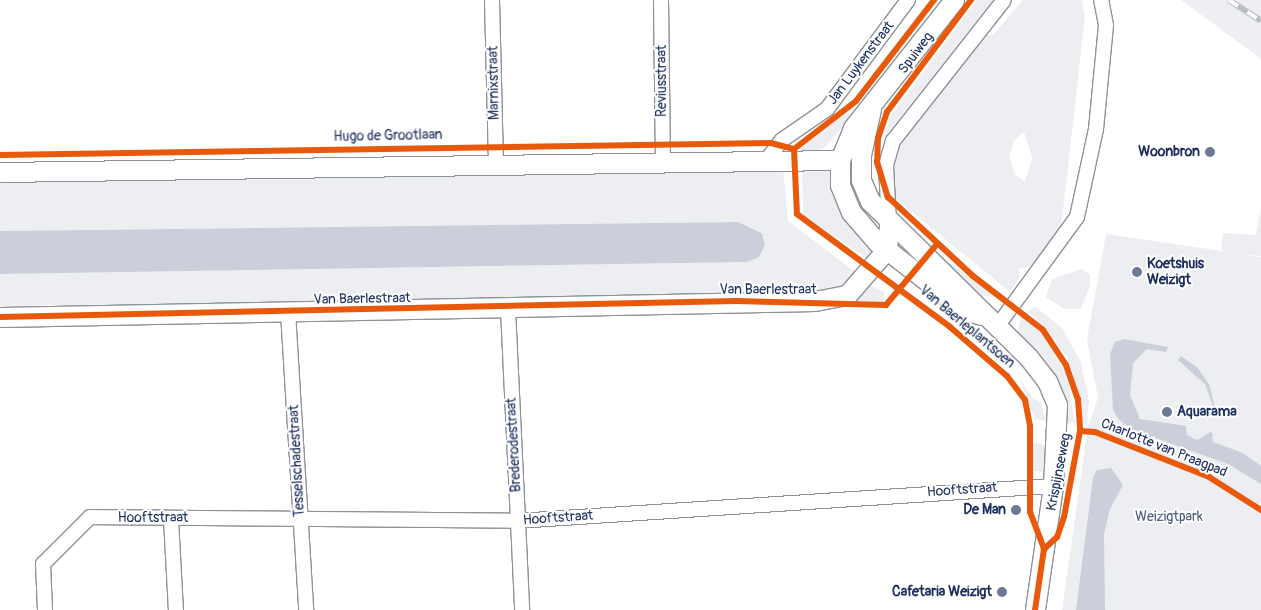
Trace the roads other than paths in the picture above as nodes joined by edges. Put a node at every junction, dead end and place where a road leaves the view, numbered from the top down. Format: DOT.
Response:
graph roads {
  1 [pos="492,0"];
  2 [pos="661,0"];
  3 [pos="908,0"];
  4 [pos="954,0"];
  5 [pos="1004,0"];
  6 [pos="1101,0"];
  7 [pos="871,109"];
  8 [pos="840,160"];
  9 [pos="766,161"];
  10 [pos="662,163"];
  11 [pos="496,166"];
  12 [pos="0,172"];
  13 [pos="889,224"];
  14 [pos="887,249"];
  15 [pos="508,309"];
  16 [pos="288,312"];
  17 [pos="981,315"];
  18 [pos="0,317"];
  19 [pos="996,328"];
  20 [pos="1058,427"];
  21 [pos="1052,486"];
  22 [pos="301,518"];
  23 [pos="171,519"];
  24 [pos="517,521"];
  25 [pos="45,610"];
  26 [pos="176,610"];
  27 [pos="306,610"];
  28 [pos="522,610"];
  29 [pos="1035,610"];
  1 -- 11 [label="street, Marnixstraat"];
  2 -- 10 [label="street, Reviusstraat"];
  3 -- 9 [label="street, Jan Luykenstraat"];
  4 -- 7 [label="main road, Van Baerleplantsoen"];
  5 -- 13 [label="street"];
  6 -- 19 [label="street, Van Baerleplantsoen"];
  7 -- 8 [label="main road, Van Baerleplantsoen"];
  7 -- 13 [label="main road, Van Baerleplantsoen"];
  8 -- 9 [label="main road"];
  8 -- 14 [label="main road, Van Baerleplantsoen"];
  9 -- 10 [label="main road"];
  10 -- 11 [label="main road"];
  11 -- 12 [label="main road"];
  13 -- 14 [label="main road"];
  13 -- 17 [label="main road, Van Baerleplantsoen"];
  14 -- 15 [label="main road, Van Baerlestraat"];
  14 -- 17 [label="main road, Van Baerleplantsoen"];
  15 -- 16 [label="main road, Van Baerlestraat"];
  15 -- 24 [label="street, Brederodestraat"];
  16 -- 18 [label="main road, Van Baerlestraat"];
  16 -- 22 [label="street, Tesselschadestraat"];
  17 -- 19 [label="main road, Van Baerleplantsoen"];
  19 -- 20 [label="main road, Van Baerleplantsoen"];
  20 -- 21 [label="main road, Krispijnseweg"];
  21 -- 24 [label="street, Hooftstraat"];
  21 -- 29 [label="main road, Krispijnseweg"];
  22 -- 23 [label="street, Hooftstraat"];
  22 -- 24 [label="street, Hooftstraat"];
  22 -- 27 [label="street, Tesselschadestraat"];
  23 -- 25 [label="street, Hooftstraat"];
  23 -- 26 [label="street"];
  24 -- 28 [label="street, Brederodestraat"];
}
